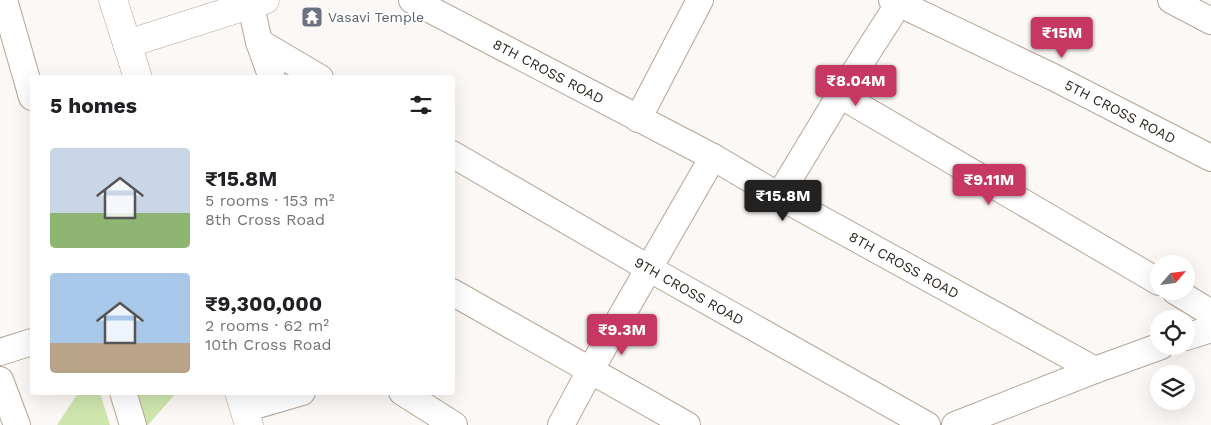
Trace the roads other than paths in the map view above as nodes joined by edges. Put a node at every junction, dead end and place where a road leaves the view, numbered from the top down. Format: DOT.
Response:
graph roads {
  1 [pos="4,0"];
  2 [pos="113,0"];
  3 [pos="412,0"];
  4 [pos="1171,0"];
  5 [pos="898,1"];
  6 [pos="258,3"];
  7 [pos="689,4"];
  8 [pos="1211,21"];
  9 [pos="259,42"];
  10 [pos="127,44"];
  11 [pos="137,75"];
  12 [pos="271,75"];
  13 [pos="315,75"];
  14 [pos="30,90"];
  15 [pos="840,95"];
  16 [pos="638,119"];
  17 [pos="455,156"];
  18 [pos="714,157"];
  19 [pos="1211,158"];
  20 [pos="779,196"];
  21 [pos="650,269"];
  22 [pos="1150,277"];
  23 [pos="455,294"];
  24 [pos="1190,300"];
  25 [pos="1211,313"];
  26 [pos="1211,329"];
  27 [pos="1195,334"];
  28 [pos="30,343"];
  29 [pos="1150,350"];
  30 [pos="0,352"];
  31 [pos="591,370"];
  32 [pos="1094,370"];
  33 [pos="0,380"];
  34 [pos="124,395"];
  35 [pos="292,395"];
  36 [pos="407,395"];
  37 [pos="244,409"];
  38 [pos="17,425"];
  39 [pos="133,425"];
  40 [pos="454,425"];
  41 [pos="561,425"];
  42 [pos="687,425"];
  43 [pos="927,425"];
  44 [pos="955,425"];
  1 -- 14 [label="street"];
  2 -- 10 [label="street"];
  3 -- 16 [label="street, 8TH CROSS ROAD"];
  4 -- 8 [label="street"];
  5 -- 15 [label="street"];
  5 -- 19 [label="street, 5TH CROSS ROAD"];
  6 -- 9 [label="street"];
  6 -- 10 [label="street"];
  7 -- 16 [label="street"];
  9 -- 12 [label="street"];
  9 -- 13 [label="street"];
  10 -- 11 [label="street"];
  15 -- 20 [label="street"];
  15 -- 22 [label="street"];
  16 -- 18 [label="street, 8TH CROSS ROAD"];
  17 -- 21 [label="street, 9TH CROSS ROAD"];
  18 -- 20 [label="street, 8TH CROSS ROAD"];
  18 -- 21 [label="street"];
  20 -- 32 [label="street, 8TH CROSS ROAD"];
  21 -- 31 [label="street"];
  21 -- 43 [label="street, 9TH CROSS ROAD"];
  23 -- 31 [label="street"];
  24 -- 25 [label="street"];
  26 -- 27 [label="street"];
  28 -- 30 [label="street"];
  29 -- 32 [label="street"];
  31 -- 41 [label="street"];
  31 -- 42 [label="street"];
  32 -- 44 [label="street"];
  33 -- 38 [label="street"];
  34 -- 39 [label="street"];
  35 -- 37 [label="street"];
  36 -- 40 [label="street"];
}
